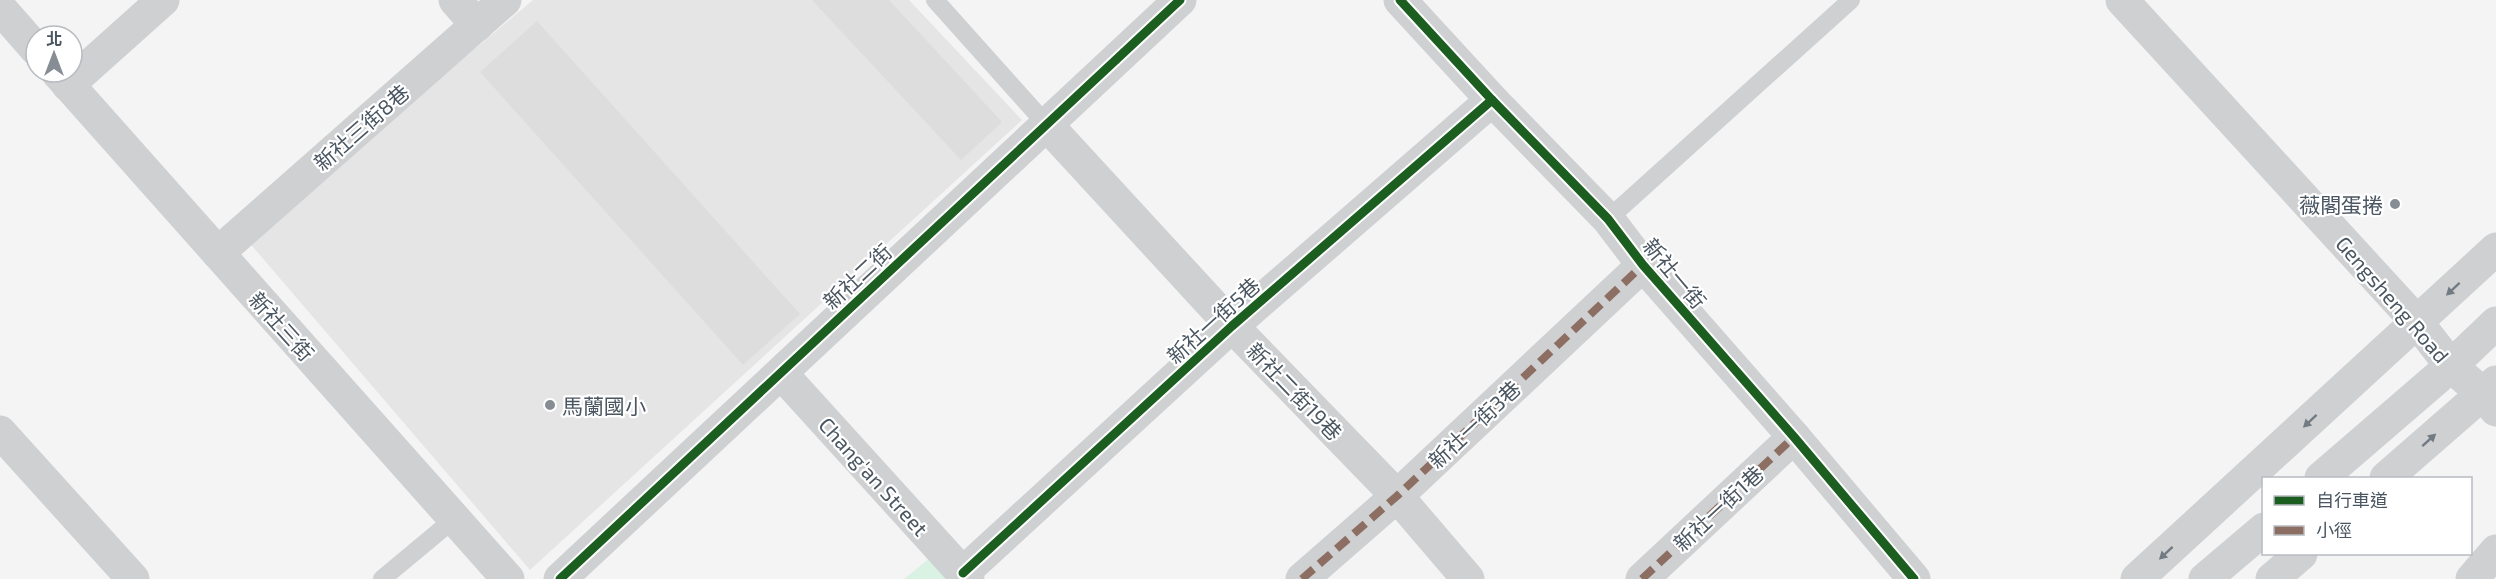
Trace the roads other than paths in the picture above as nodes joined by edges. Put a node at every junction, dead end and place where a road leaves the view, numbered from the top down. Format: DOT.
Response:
graph roads {
  1 [pos="163,0"];
  2 [pos="455,0"];
  3 [pos="505,0"];
  4 [pos="935,0"];
  5 [pos="1180,0"];
  6 [pos="1400,0"];
  7 [pos="1851,0"];
  8 [pos="2122,0"];
  9 [pos="0,8"];
  10 [pos="477,25"];
  11 [pos="24,35"];
  12 [pos="84,62"];
  13 [pos="67,84"];
  14 [pos="1492,100"];
  15 [pos="1046,124"];
  16 [pos="1608,219"];
  17 [pos="2496,249"];
  18 [pos="218,253"];
  19 [pos="1643,265"];
  20 [pos="2417,322"];
  21 [pos="2496,323"];
  22 [pos="1232,326"];
  23 [pos="2451,366"];
  24 [pos="780,373"];
  25 [pos="2491,395"];
  26 [pos="0,432"];
  27 [pos="1794,436"];
  28 [pos="2322,477"];
  29 [pos="2386,477"];
  30 [pos="1397,496"];
  31 [pos="454,519"];
  32 [pos="2262,530"];
  33 [pos="2496,551"];
  34 [pos="2300,555"];
  35 [pos="966,576"];
  36 [pos="133,579"];
  37 [pos="382,579"];
  38 [pos="508,579"];
  39 [pos="560,579"];
  40 [pos="1302,579"];
  41 [pos="1468,579"];
  42 [pos="1642,579"];
  43 [pos="1914,579"];
  44 [pos="2138,579"];
  45 [pos="2205,579"];
  46 [pos="2272,579"];
  47 [pos="2472,579"];
  1 -- 12 [label="street"];
  2 -- 10 [label="street"];
  3 -- 10 [label="street, 新社三街8巷"];
  4 -- 15 [label="lane"];
  5 -- 15 [label="street, 新社二街"];
  6 -- 14 [label="street, 新社一街"];
  7 -- 16 [label="lane"];
  8 -- 20 [label="street, Gengsheng Road"];
  9 -- 11 [label="street"];
  10 -- 18 [label="street, 新社三街8巷"];
  13 -- 18 [label="street, 新社三街"];
  14 -- 16 [label="street, 新社一街"];
  14 -- 22 [label="street, 新社一街5巷"];
  15 -- 22 [label="street, 新社二街19巷"];
  15 -- 24 [label="street, 新社二街"];
  16 -- 19 [label="street, 新社一街"];
  17 -- 20 [label="street, one-way"];
  18 -- 31 [label="street, 新社三街"];
  19 -- 27 [label="street, 新社一街"];
  19 -- 30 [label="street, 新社一街3巷"];
  20 -- 23 [label="street, Gengsheng Road"];
  20 -- 44 [label="street, one-way"];
  21 -- 23 [label="street"];
  22 -- 30 [label="street, 新社二街19巷"];
  22 -- 35 [label="street, 新社一街5巷"];
  23 -- 25 [label="street, Gengsheng Road"];
  23 -- 28 [label="street"];
  24 -- 35 [label="street, Chang'an Street"];
  24 -- 39 [label="street, 新社二街"];
  29 -- 25 [label="street, one-way"];
  26 -- 36 [label="street"];
  27 -- 42 [label="street, 新社一街1巷"];
  27 -- 43 [label="street, 新社一街"];
  30 -- 40 [label="street, 新社一街3巷"];
  30 -- 41 [label="street, 新社二街19巷"];
  31 -- 37 [label="lane"];
  31 -- 38 [label="street, 新社三街"];
  32 -- 45 [label="street"];
  33 -- 47 [label="street"];
  34 -- 46 [label="street"];
}
